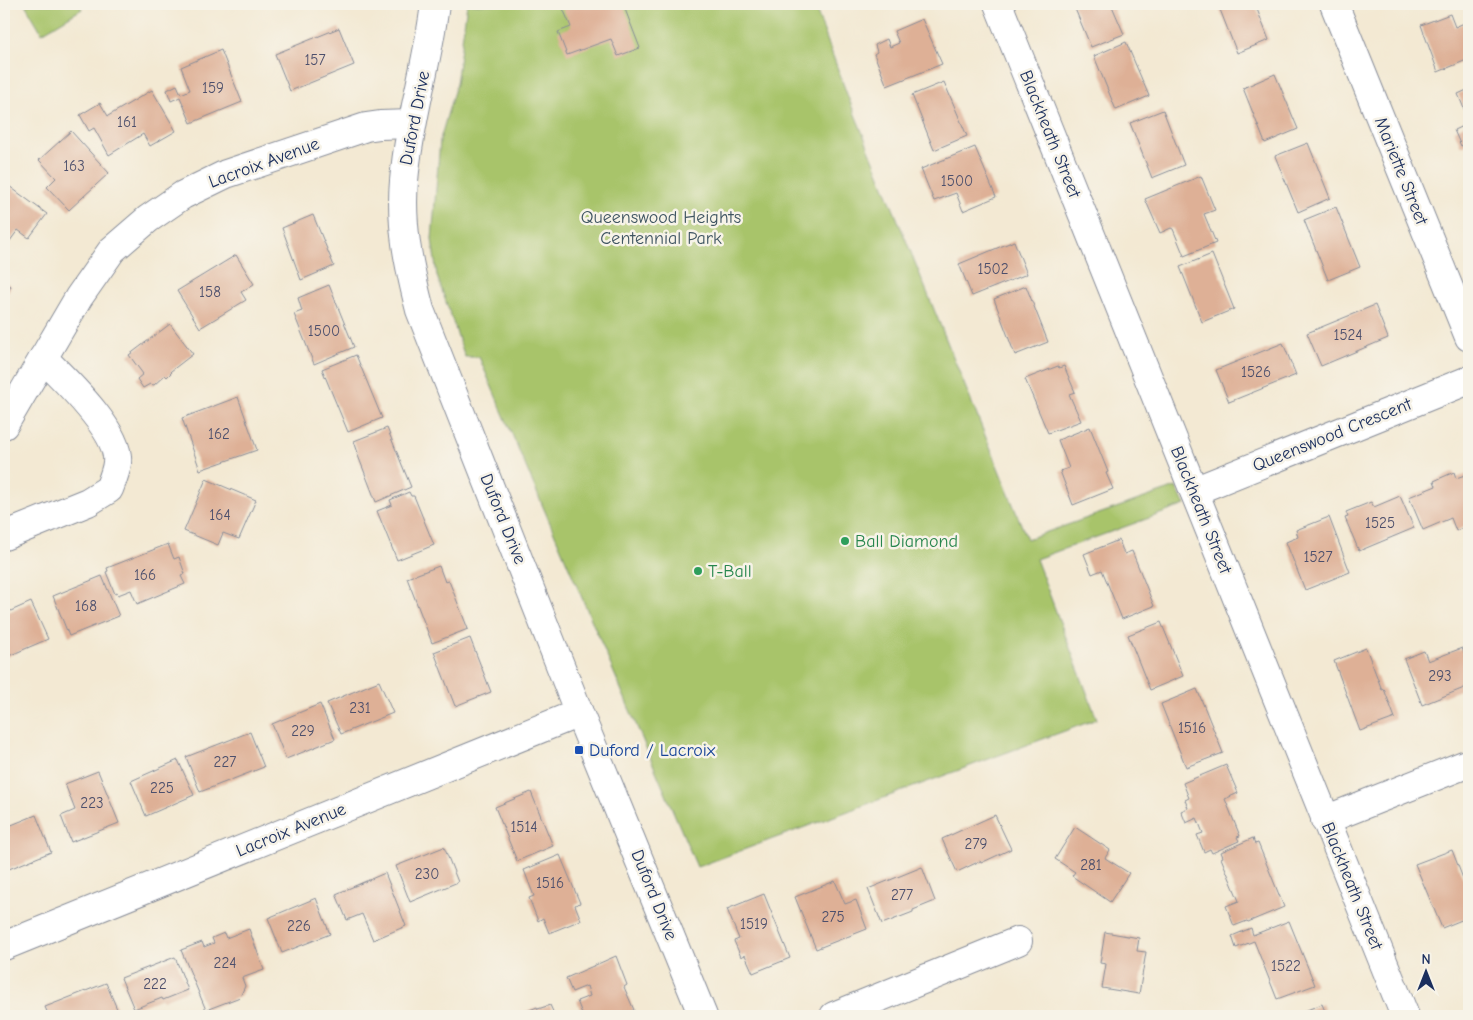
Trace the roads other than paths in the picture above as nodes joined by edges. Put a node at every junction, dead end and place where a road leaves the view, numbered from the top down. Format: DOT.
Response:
graph roads {
  1 [pos="435,4"];
  2 [pos="998,4"];
  3 [pos="1334,4"];
  4 [pos="412,124"];
  5 [pos="1469,337"];
  6 [pos="43,358"];
  7 [pos="1469,380"];
  8 [pos="4,425"];
  9 [pos="1194,491"];
  10 [pos="4,536"];
  11 [pos="579,713"];
  12 [pos="1469,763"];
  13 [pos="1325,820"];
  14 [pos="1018,941"];
  15 [pos="4,946"];
  16 [pos="703,1016"];
  17 [pos="834,1016"];
  18 [pos="1405,1016"];
  1 -- 4 [label="street, Duford Drive"];
  2 -- 9 [label="street, Blackheath Street"];
  3 -- 5 [label="street, Mariette Street"];
  4 -- 6 [label="street, Lacroix Avenue"];
  4 -- 11 [label="street, Duford Drive"];
  6 -- 8 [label="street, Lacroix Avenue"];
  6 -- 10 [label="street"];
  7 -- 9 [label="street, Queenswood Crescent"];
  9 -- 13 [label="street, Blackheath Street"];
  11 -- 15 [label="street, Lacroix Avenue"];
  11 -- 16 [label="street, Duford Drive"];
  12 -- 13 [label="street"];
  13 -- 18 [label="street, Blackheath Street"];
  14 -- 17 [label="street"];
}
